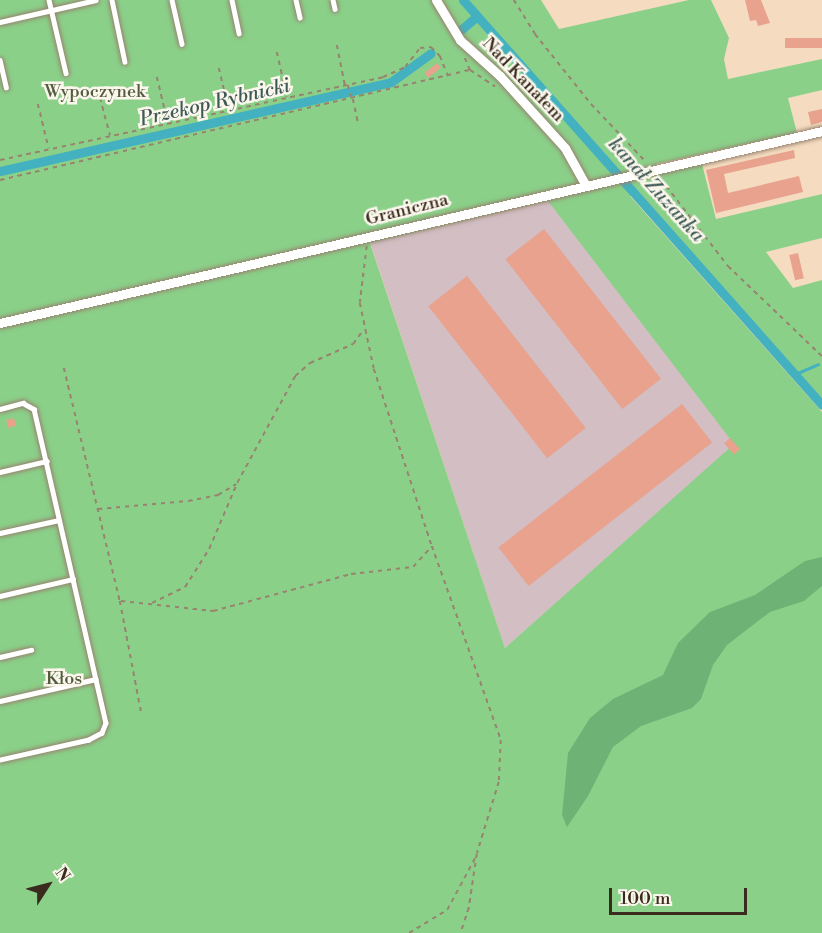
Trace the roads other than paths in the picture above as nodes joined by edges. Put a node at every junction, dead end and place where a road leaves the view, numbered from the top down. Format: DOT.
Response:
graph roads {
  1 [pos="49,0"];
  2 [pos="96,0"];
  3 [pos="112,0"];
  4 [pos="172,0"];
  5 [pos="232,0"];
  6 [pos="296,0"];
  7 [pos="333,0"];
  8 [pos="436,0"];
  9 [pos="335,9"];
  10 [pos="51,10"];
  11 [pos="300,18"];
  12 [pos="0,22"];
  13 [pos="239,33"];
  14 [pos="182,44"];
  15 [pos="0,60"];
  16 [pos="125,62"];
  17 [pos="66,73"];
  18 [pos="6,87"];
  19 [pos="822,131"];
  20 [pos="585,184"];
  21 [pos="0,323"];
  22 [pos="0,409"];
  23 [pos="47,461"];
  24 [pos="0,472"];
  25 [pos="59,520"];
  26 [pos="0,534"];
  27 [pos="73,579"];
  28 [pos="0,596"];
  29 [pos="31,650"];
  30 [pos="0,657"];
  31 [pos="96,679"];
  32 [pos="0,701"];
  33 [pos="0,760"];
  1 -- 10 [label="lane"];
  2 -- 10 [label="lane"];
  3 -- 16 [label="lane"];
  4 -- 14 [label="lane"];
  5 -- 13 [label="lane"];
  6 -- 11 [label="lane"];
  7 -- 9 [label="lane"];
  8 -- 20 [label="street, Nad Kanałem"];
  10 -- 12 [label="lane"];
  10 -- 17 [label="lane"];
  15 -- 18 [label="lane"];
  19 -- 20 [label="street, Graniczna"];
  20 -- 21 [label="street, Graniczna"];
  22 -- 23 [label="lane"];
  23 -- 24 [label="lane"];
  23 -- 25 [label="lane"];
  25 -- 26 [label="lane"];
  25 -- 27 [label="lane"];
  27 -- 28 [label="lane"];
  27 -- 31 [label="lane"];
  29 -- 30 [label="lane"];
  31 -- 32 [label="lane"];
  31 -- 33 [label="lane"];
}
